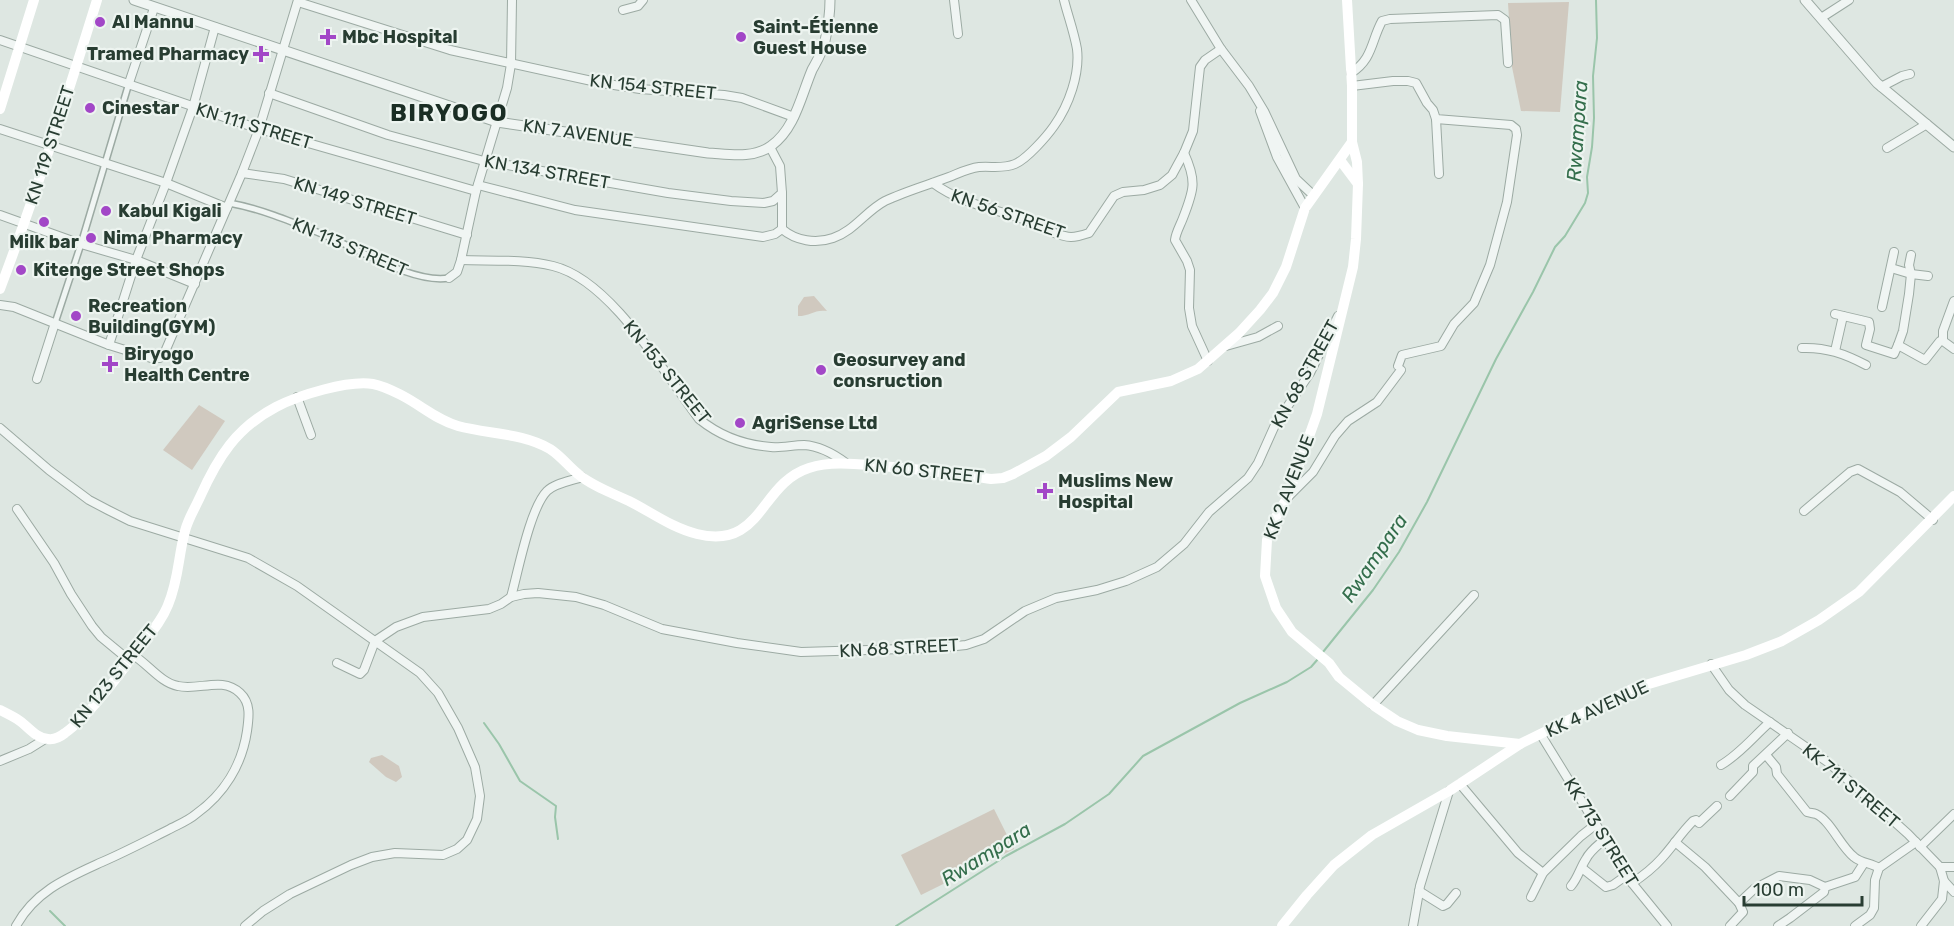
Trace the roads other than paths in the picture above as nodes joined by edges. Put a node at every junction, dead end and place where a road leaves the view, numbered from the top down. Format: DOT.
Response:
graph roads {
  1 [pos="34,0"];
  2 [pos="97,0"];
  3 [pos="134,0"];
  4 [pos="512,0"];
  5 [pos="643,0"];
  6 [pos="830,0"];
  7 [pos="954,0"];
  8 [pos="1064,0"];
  9 [pos="1191,0"];
  10 [pos="1348,0"];
  11 [pos="1804,0"];
  12 [pos="1849,0"];
  13 [pos="298,1"];
  14 [pos="154,8"];
  15 [pos="622,10"];
  16 [pos="1821,18"];
  17 [pos="215,27"];
  18 [pos="958,34"];
  19 [pos="0,40"];
  20 [pos="19,46"];
  21 [pos="284,49"];
  22 [pos="1221,49"];
  23 [pos="1508,63"];
  24 [pos="511,64"];
  25 [pos="76,66"];
  26 [pos="1351,73"];
  27 [pos="1910,74"];
  28 [pos="129,83"];
  29 [pos="1352,86"];
  30 [pos="1881,87"];
  31 [pos="268,93"];
  32 [pos="1256,98"];
  33 [pos="193,107"];
  34 [pos="0,109"];
  35 [pos="794,117"];
  36 [pos="1436,119"];
  37 [pos="497,122"];
  38 [pos="1927,124"];
  39 [pos="0,129"];
  40 [pos="258,129"];
  41 [pos="1352,142"];
  42 [pos="50,146"];
  43 [pos="770,147"];
  44 [pos="1954,147"];
  45 [pos="1887,148"];
  46 [pos="1184,153"];
  47 [pos="1340,160"];
  48 [pos="484,161"];
  49 [pos="106,162"];
  50 [pos="242,172"];
  51 [pos="1439,174"];
  52 [pos="166,183"];
  53 [pos="933,183"];
  54 [pos="1358,184"];
  55 [pos="477,188"];
  56 [pos="782,193"];
  57 [pos="1313,195"];
  58 [pos="228,206"];
  59 [pos="1305,208"];
  60 [pos="0,215"];
  61 [pos="25,223"];
  62 [pos="782,229"];
  63 [pos="467,236"];
  64 [pos="81,244"];
  65 [pos="1894,252"];
  66 [pos="1911,255"];
  67 [pos="136,260"];
  68 [pos="461,260"];
  69 [pos="1891,268"];
  70 [pos="1911,274"];
  71 [pos="1928,276"];
  72 [pos="449,278"];
  73 [pos="195,284"];
  74 [pos="0,289"];
  75 [pos="1345,301"];
  76 [pos="1954,301"];
  77 [pos="0,305"];
  78 [pos="1882,307"];
  79 [pos="55,323"];
  80 [pos="1278,326"];
  81 [pos="1943,341"];
  82 [pos="108,345"];
  83 [pos="1898,345"];
  84 [pos="1224,346"];
  85 [pos="1802,348"];
  86 [pos="1954,349"];
  87 [pos="1835,351"];
  88 [pos="1208,362"];
  89 [pos="1866,364"];
  90 [pos="37,379"];
  91 [pos="297,397"];
  92 [pos="0,428"];
  93 [pos="311,435"];
  94 [pos="846,463"];
  95 [pos="582,477"];
  96 [pos="1954,496"];
  97 [pos="1287,498"];
  98 [pos="768,501"];
  99 [pos="17,509"];
  100 [pos="1804,511"];
  101 [pos="1933,520"];
  102 [pos="184,537"];
  103 [pos="1474,595"];
  104 [pos="512,597"];
  105 [pos="375,641"];
  106 [pos="132,658"];
  107 [pos="337,663"];
  108 [pos="1711,664"];
  109 [pos="1373,705"];
  110 [pos="0,710"];
  111 [pos="1770,722"];
  112 [pos="1788,733"];
  113 [pos="1541,735"];
  114 [pos="45,740"];
  115 [pos="1520,744"];
  116 [pos="1766,755"];
  117 [pos="0,761"];
  118 [pos="1721,765"];
  119 [pos="1460,784"];
  120 [pos="1449,792"];
  121 [pos="1730,796"];
  122 [pos="1718,806"];
  123 [pos="1954,814"];
  124 [pos="1595,825"];
  125 [pos="1604,840"];
  126 [pos="1675,842"];
  127 [pos="1918,844"];
  128 [pos="1864,863"];
  129 [pos="1940,867"];
  130 [pos="1954,867"];
  131 [pos="1582,868"];
  132 [pos="1879,868"];
  133 [pos="1543,873"];
  134 [pos="1627,875"];
  135 [pos="1944,881"];
  136 [pos="1632,883"];
  137 [pos="1571,886"];
  138 [pos="1825,887"];
  139 [pos="1419,891"];
  140 [pos="1954,892"];
  141 [pos="1456,893"];
  142 [pos="1531,897"];
  143 [pos="1739,903"];
  144 [pos="16,926"];
  145 [pos="245,926"];
  146 [pos="1282,926"];
  147 [pos="1413,926"];
  148 [pos="1667,926"];
  149 [pos="1730,926"];
  150 [pos="1778,926"];
  151 [pos="1855,926"];
  152 [pos="1921,926"];
  1 -- 20 [label="main road"];
  2 -- 25 [label="main road, KN 119 STREET"];
  3 -- 14 [label="street, KN 7 AVENUE"];
  4 -- 24 [label="street, KN 113 STREET"];
  5 -- 15 [label="street"];
  6 -- 35 [label="street"];
  7 -- 18 [label="street"];
  8 -- 53 [label="street"];
  9 -- 22 [label="street"];
  10 -- 26 [label="main road, KK 2 AVENUE"];
  11 -- 16 [label="street"];
  12 -- 16 [label="street"];
  13 -- 21 [label="street"];
  13 -- 24 [label="street, KN 154 STREET"];
  14 -- 17 [label="street, KN 7 AVENUE"];
  14 -- 28 [label="street"];
  16 -- 30 [label="street"];
  17 -- 21 [label="street, KN 7 AVENUE"];
  17 -- 33 [label="street"];
  19 -- 20 [label="street, KN 111 STREET"];
  20 -- 25 [label="street, KN 111 STREET"];
  20 -- 34 [label="main road"];
  21 -- 31 [label="street"];
  21 -- 37 [label="street, KN 7 AVENUE"];
  22 -- 32 [label="street"];
  22 -- 46 [label="street, KN 56 STREET"];
  23 -- 26 [label="street"];
  24 -- 35 [label="street, KN 154 STREET"];
  24 -- 37 [label="street, KN 113 STREET"];
  25 -- 28 [label="street, KN 111 STREET"];
  25 -- 42 [label="main road, KN 119 STREET"];
  26 -- 29 [label="main road, KK 2 AVENUE"];
  27 -- 30 [label="street"];
  28 -- 33 [label="street, KN 111 STREET"];
  28 -- 49 [label="street"];
  29 -- 36 [label="street"];
  29 -- 41 [label="main road, KK 2 AVENUE"];
  30 -- 38 [label="street"];
  31 -- 40 [label="street"];
  31 -- 48 [label="street, KN 134 STREET"];
  32 -- 57 [label="street"];
  32 -- 59 [label="street"];
  33 -- 40 [label="street, KN 111 STREET"];
  33 -- 52 [label="street"];
  35 -- 43 [label="street"];
  36 -- 51 [label="street"];
  36 -- 97 [label="street"];
  37 -- 43 [label="street, KN 7 AVENUE"];
  37 -- 48 [label="street, KN 113 STREET"];
  38 -- 44 [label="street"];
  38 -- 45 [label="street"];
  39 -- 42 [label="street, KN 113 STREET"];
  40 -- 50 [label="street"];
  40 -- 55 [label="street, KN 111 STREET"];
  41 -- 47 [label="main road"];
  41 -- 54 [label="main road, KK 2 AVENUE"];
  42 -- 49 [label="street, KN 113 STREET"];
  42 -- 61 [label="main road, KN 119 STREET"];
  43 -- 56 [label="street"];
  46 -- 53 [label="street, KN 56 STREET"];
  46 -- 88 [label="street"];
  47 -- 54 [label="main road"];
  47 -- 57 [label="main road, KN 60 STREET"];
  48 -- 55 [label="street, KN 113 STREET"];
  48 -- 56 [label="street, KN 134 STREET"];
  49 -- 52 [label="street, KN 113 STREET"];
  49 -- 64 [label="street"];
  50 -- 58 [label="street"];
  50 -- 63 [label="street, KN 149 STREET"];
  52 -- 58 [label="street, KN 113 STREET"];
  52 -- 67 [label="street"];
  53 -- 62 [label="street"];
  54 -- 75 [label="main road, KK 2 AVENUE"];
  55 -- 62 [label="street, KN 111 STREET"];
  55 -- 63 [label="street, KN 113 STREET"];
  56 -- 62 [label="street"];
  57 -- 59 [label="main road, KN 60 STREET"];
  58 -- 72 [label="street, KN 113 STREET"];
  58 -- 73 [label="street"];
  59 -- 84 [label="main road, KN 60 STREET"];
  60 -- 61 [label="street"];
  61 -- 64 [label="street"];
  61 -- 74 [label="main road, KN 119 STREET"];
  63 -- 68 [label="street, KN 113 STREET"];
  64 -- 67 [label="street"];
  64 -- 79 [label="street"];
  65 -- 69 [label="street"];
  66 -- 70 [label="street"];
  67 -- 73 [label="street"];
  67 -- 82 [label="street"];
  68 -- 72 [label="street, KN 113 STREET"];
  68 -- 94 [label="street, KN 153 STREET"];
  69 -- 70 [label="street"];
  69 -- 78 [label="street"];
  70 -- 71 [label="street"];
  70 -- 83 [label="street"];
  73 -- 82 [label="street"];
  75 -- 97 [label="main road, KK 2 AVENUE"];
  75 -- 104 [label="street, KN 68 STREET"];
  76 -- 81 [label="street"];
  77 -- 79 [label="street"];
  79 -- 82 [label="street"];
  79 -- 90 [label="street"];
  80 -- 84 [label="street"];
  81 -- 83 [label="street"];
  81 -- 86 [label="street"];
  83 -- 87 [label="street"];
  84 -- 88 [label="main road, KN 60 STREET"];
  85 -- 87 [label="street"];
  87 -- 89 [label="street"];
  88 -- 94 [label="main road, KN 60 STREET"];
  91 -- 93 [label="street"];
  91 -- 95 [label="main road, KN 123 STREET"];
  91 -- 102 [label="main road, KN 123 STREET"];
  92 -- 102 [label="street"];
  94 -- 98 [label="main road, KN 60 STREET"];
  95 -- 98 [label="main road, KN 123 STREET"];
  95 -- 104 [label="street"];
  96 -- 101 [label="main road, KK 4 AVENUE"];
  97 -- 109 [label="main road, KK 2 AVENUE"];
  99 -- 106 [label="street"];
  100 -- 101 [label="street"];
  101 -- 108 [label="main road, KK 4 AVENUE"];
  102 -- 105 [label="street"];
  102 -- 106 [label="main road, KN 123 STREET"];
  103 -- 109 [label="street"];
  104 -- 105 [label="street, KN 68 STREET"];
  105 -- 107 [label="street"];
  105 -- 145 [label="street"];
  106 -- 114 [label="main road, KN 123 STREET"];
  106 -- 144 [label="street"];
  108 -- 111 [label="street, KK 711 STREET"];
  108 -- 113 [label="main road, KK 4 AVENUE"];
  109 -- 115 [label="main road, KK 2 AVENUE"];
  110 -- 114 [label="main road"];
  111 -- 112 [label="street, KK 711 STREET"];
  111 -- 118 [label="street"];
  112 -- 116 [label="street"];
  112 -- 127 [label="street, KK 711 STREET"];
  113 -- 115 [label="main road, KK 4 AVENUE"];
  113 -- 124 [label="street, KK 713 STREET"];
  114 -- 117 [label="street"];
  115 -- 119 [label="main road, KK 4 AVENUE"];
  116 -- 121 [label="street"];
  116 -- 128 [label="street"];
  119 -- 120 [label="main road, KK 4 AVENUE"];
  119 -- 133 [label="street"];
  120 -- 139 [label="street"];
  120 -- 146 [label="main road, KK 4 AVENUE"];
  122 -- 126 [label="street"];
  123 -- 127 [label="street"];
  124 -- 125 [label="street, KK 713 STREET"];
  124 -- 133 [label="street"];
  125 -- 131 [label="street"];
  125 -- 134 [label="street, KK 713 STREET"];
  126 -- 136 [label="street"];
  126 -- 143 [label="street"];
  127 -- 129 [label="street, KK 711 STREET"];
  127 -- 132 [label="street"];
  128 -- 132 [label="street"];
  128 -- 138 [label="street"];
  129 -- 130 [label="street"];
  129 -- 135 [label="street, KK 711 STREET"];
  131 -- 134 [label="street"];
  131 -- 137 [label="street"];
  132 -- 151 [label="street"];
  133 -- 142 [label="street"];
  134 -- 136 [label="street, KK 713 STREET"];
  135 -- 140 [label="street"];
  135 -- 152 [label="street"];
  136 -- 148 [label="street, KK 713 STREET"];
  138 -- 143 [label="street"];
  138 -- 150 [label="street"];
  139 -- 141 [label="street"];
  139 -- 147 [label="street"];
  143 -- 149 [label="street"];
}
